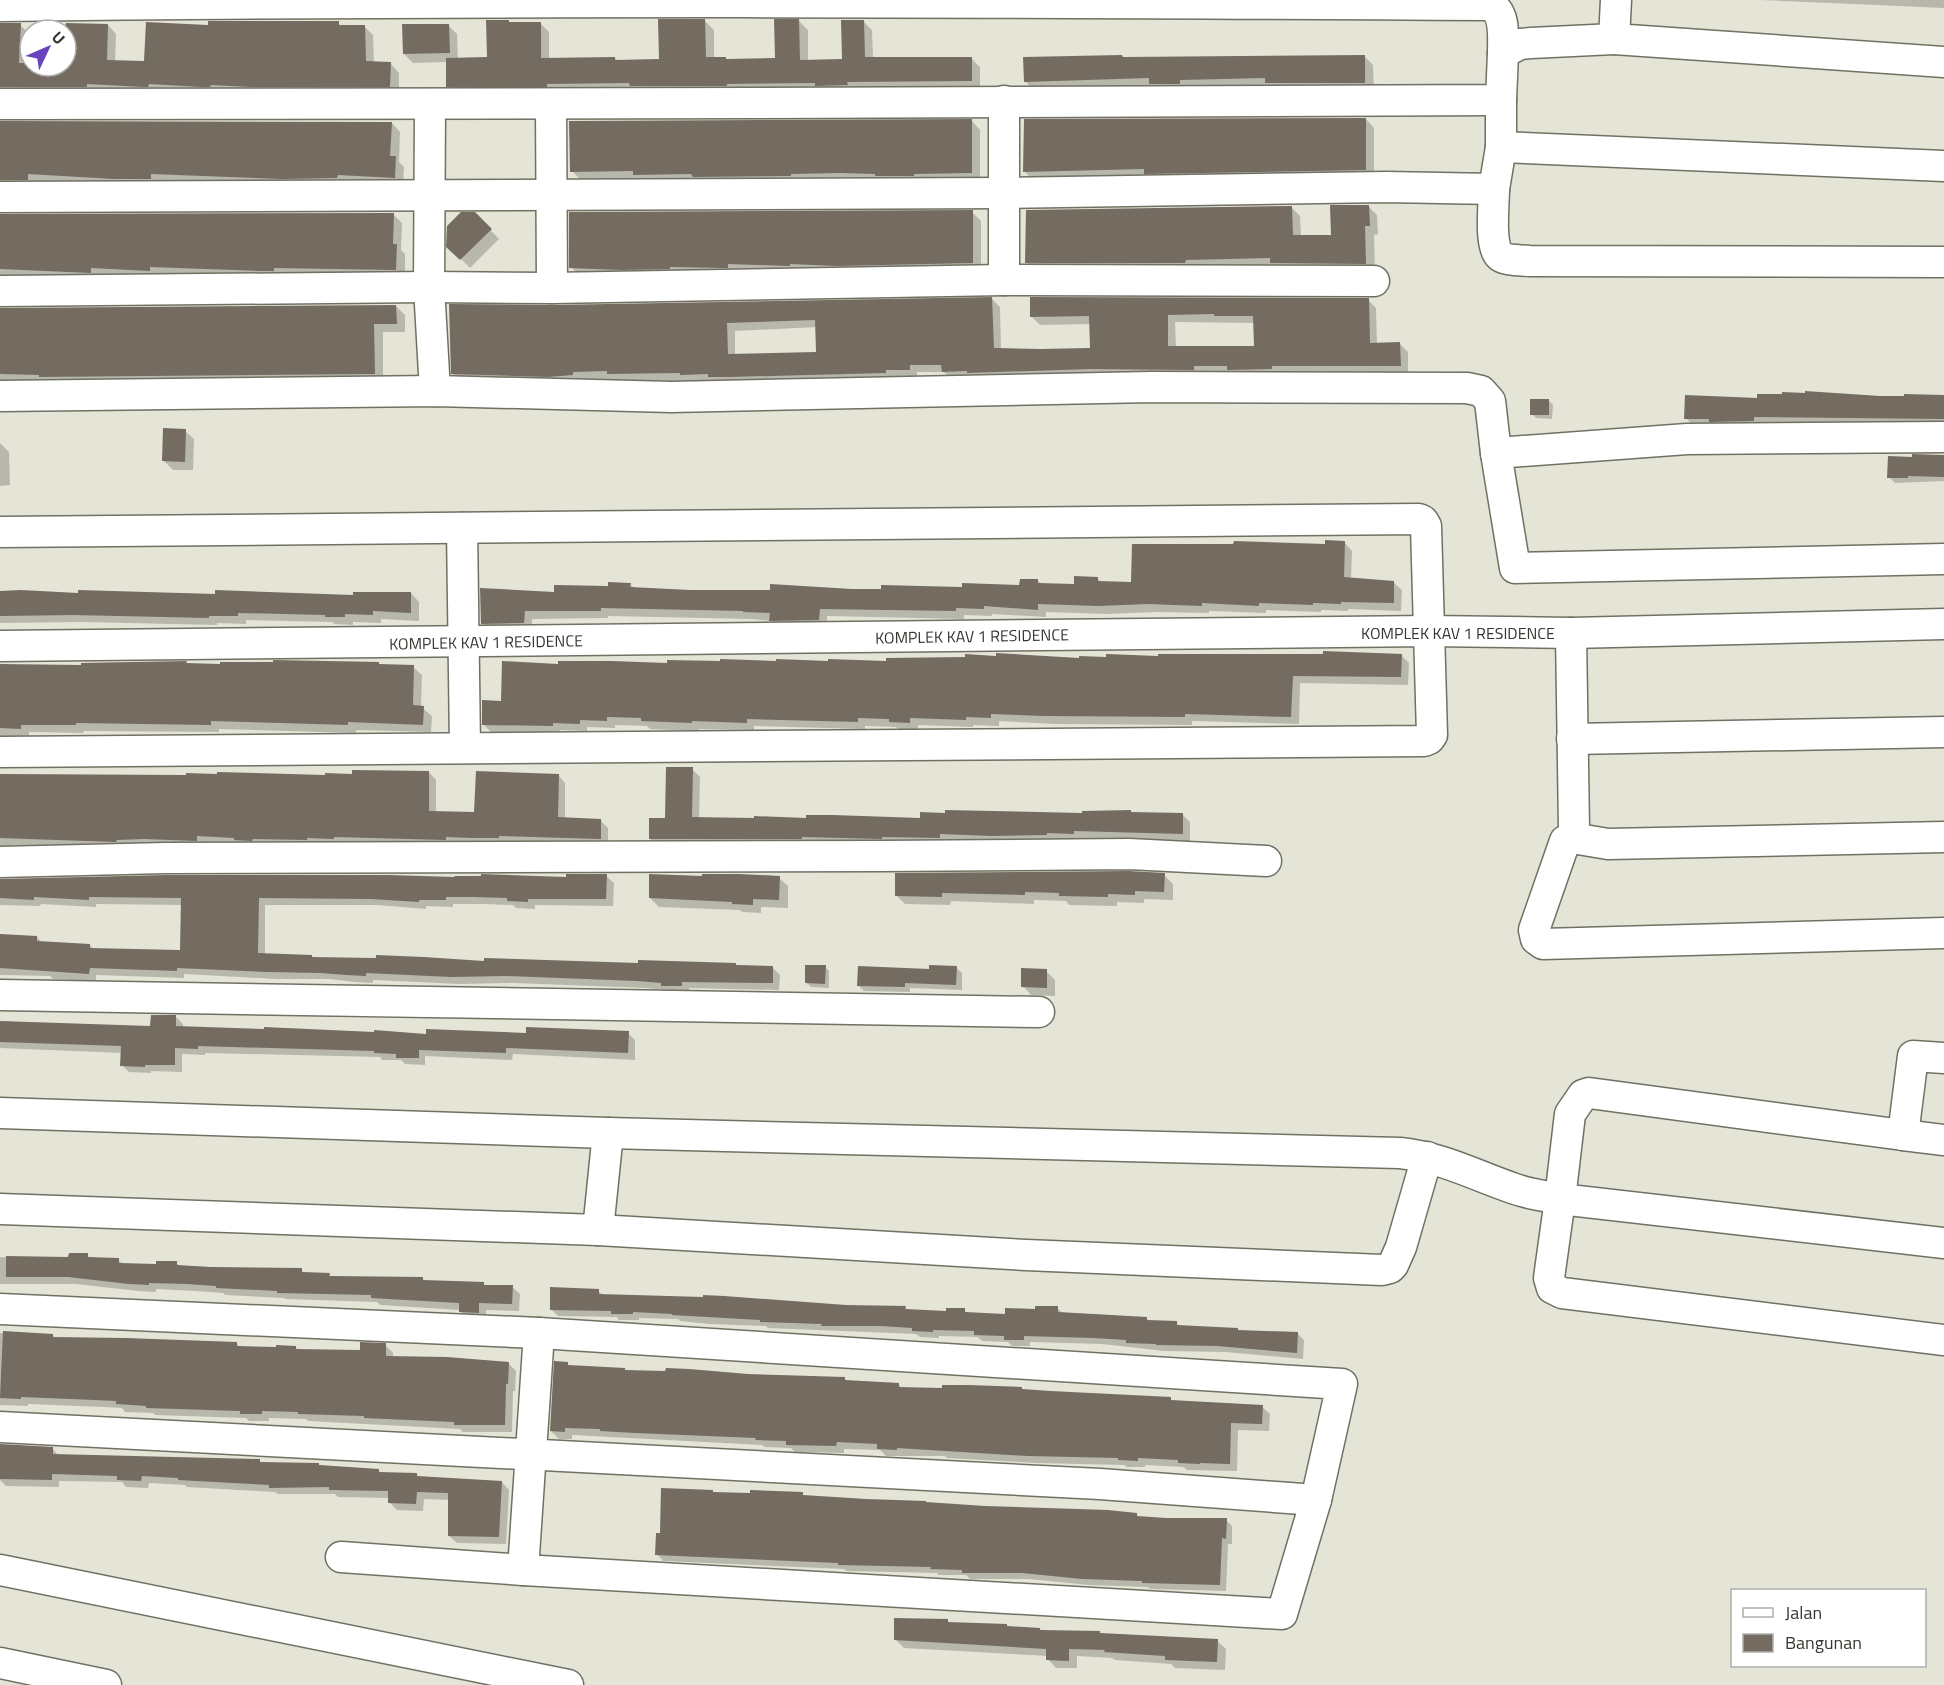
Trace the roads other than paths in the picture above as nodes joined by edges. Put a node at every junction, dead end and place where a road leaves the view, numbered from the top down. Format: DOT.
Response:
graph roads {
  1 [pos="1616,0"];
  2 [pos="0,6"];
  3 [pos="1614,39"];
  4 [pos="1503,52"];
  5 [pos="1944,62"];
  6 [pos="1501,100"];
  7 [pos="1004,101"];
  8 [pos="0,104"];
  9 [pos="551,105"];
  10 [pos="430,106"];
  11 [pos="1501,147"];
  12 [pos="1944,166"];
  13 [pos="1494,189"];
  14 [pos="1005,193"];
  15 [pos="430,196"];
  16 [pos="552,196"];
  17 [pos="0,197"];
  18 [pos="1944,262"];
  19 [pos="1004,280"];
  20 [pos="1374,281"];
  21 [pos="429,287"];
  22 [pos="552,288"];
  23 [pos="0,291"];
  24 [pos="435,392"];
  25 [pos="0,396"];
  26 [pos="1944,437"];
  27 [pos="1496,453"];
  28 [pos="462,528"];
  29 [pos="0,532"];
  30 [pos="1944,559"];
  31 [pos="1944,624"];
  32 [pos="1428,631"];
  33 [pos="1571,633"];
  34 [pos="465,642"];
  35 [pos="0,646"];
  36 [pos="1944,732"];
  37 [pos="1572,739"];
  38 [pos="465,747"];
  39 [pos="0,752"];
  40 [pos="1576,836"];
  41 [pos="1944,837"];
  42 [pos="1266,861"];
  43 [pos="0,862"];
  44 [pos="1944,933"];
  45 [pos="0,995"];
  46 [pos="1039,1012"];
  47 [pos="1944,1058"];
  48 [pos="0,1113"];
  49 [pos="608,1133"];
  50 [pos="1903,1135"];
  51 [pos="1944,1140"];
  52 [pos="1427,1157"];
  53 [pos="1560,1199"];
  54 [pos="0,1209"];
  55 [pos="597,1230"];
  56 [pos="1944,1242"];
  57 [pos="0,1309"];
  58 [pos="538,1334"];
  59 [pos="1944,1340"];
  60 [pos="0,1426"];
  61 [pos="531,1455"];
  62 [pos="1316,1500"];
  63 [pos="341,1557"];
  64 [pos="0,1570"];
  65 [pos="523,1570"];
  66 [pos="0,1663"];
  67 [pos="464,1675"];
  68 [pos="106,1685"];
  69 [pos="568,1685"];
  1 -- 3 [label="street"];
  2 -- 4 [label="street"];
  3 -- 4 [label="street"];
  3 -- 5 [label="street"];
  4 -- 6 [label="street"];
  6 -- 7 [label="street"];
  6 -- 11 [label="street"];
  7 -- 9 [label="street"];
  7 -- 14 [label="street"];
  8 -- 10 [label="street"];
  9 -- 10 [label="street"];
  9 -- 16 [label="street"];
  10 -- 15 [label="street"];
  11 -- 12 [label="street"];
  11 -- 13 [label="street"];
  13 -- 14 [label="street"];
  13 -- 18 [label="street"];
  14 -- 16 [label="street"];
  14 -- 19 [label="street"];
  15 -- 16 [label="street"];
  15 -- 17 [label="street"];
  15 -- 21 [label="street"];
  16 -- 22 [label="street"];
  19 -- 20 [label="street"];
  19 -- 22 [label="street"];
  21 -- 22 [label="street"];
  21 -- 23 [label="street"];
  21 -- 24 [label="street"];
  24 -- 25 [label="street"];
  24 -- 27 [label="street"];
  26 -- 27 [label="street"];
  27 -- 30 [label="street"];
  28 -- 29 [label="street"];
  28 -- 32 [label="street"];
  28 -- 34 [label="street"];
  31 -- 33 [label="street, KOMPLEK KAV 1 RESIDENCE"];
  32 -- 33 [label="street, KOMPLEK KAV 1 RESIDENCE"];
  32 -- 34 [label="street, KOMPLEK KAV 1 RESIDENCE"];
  32 -- 38 [label="street"];
  33 -- 37 [label="street"];
  34 -- 35 [label="street, KOMPLEK KAV 1 RESIDENCE"];
  34 -- 38 [label="street"];
  36 -- 37 [label="street"];
  37 -- 40 [label="street"];
  38 -- 39 [label="street"];
  40 -- 41 [label="street"];
  40 -- 44 [label="street"];
  42 -- 43 [label="street"];
  45 -- 46 [label="street"];
  47 -- 50 [label="street"];
  48 -- 49 [label="street"];
  49 -- 52 [label="street"];
  49 -- 55 [label="street"];
  50 -- 51 [label="street"];
  50 -- 53 [label="street"];
  52 -- 53 [label="street"];
  52 -- 55 [label="street"];
  53 -- 56 [label="street"];
  53 -- 59 [label="street"];
  54 -- 55 [label="street"];
  57 -- 58 [label="street"];
  58 -- 61 [label="street"];
  58 -- 62 [label="street"];
  60 -- 61 [label="street"];
  61 -- 62 [label="street"];
  61 -- 65 [label="street"];
  62 -- 65 [label="street"];
  63 -- 65 [label="street"];
  64 -- 67 [label="street"];
  66 -- 68 [label="street"];
  67 -- 69 [label="street"];
}
